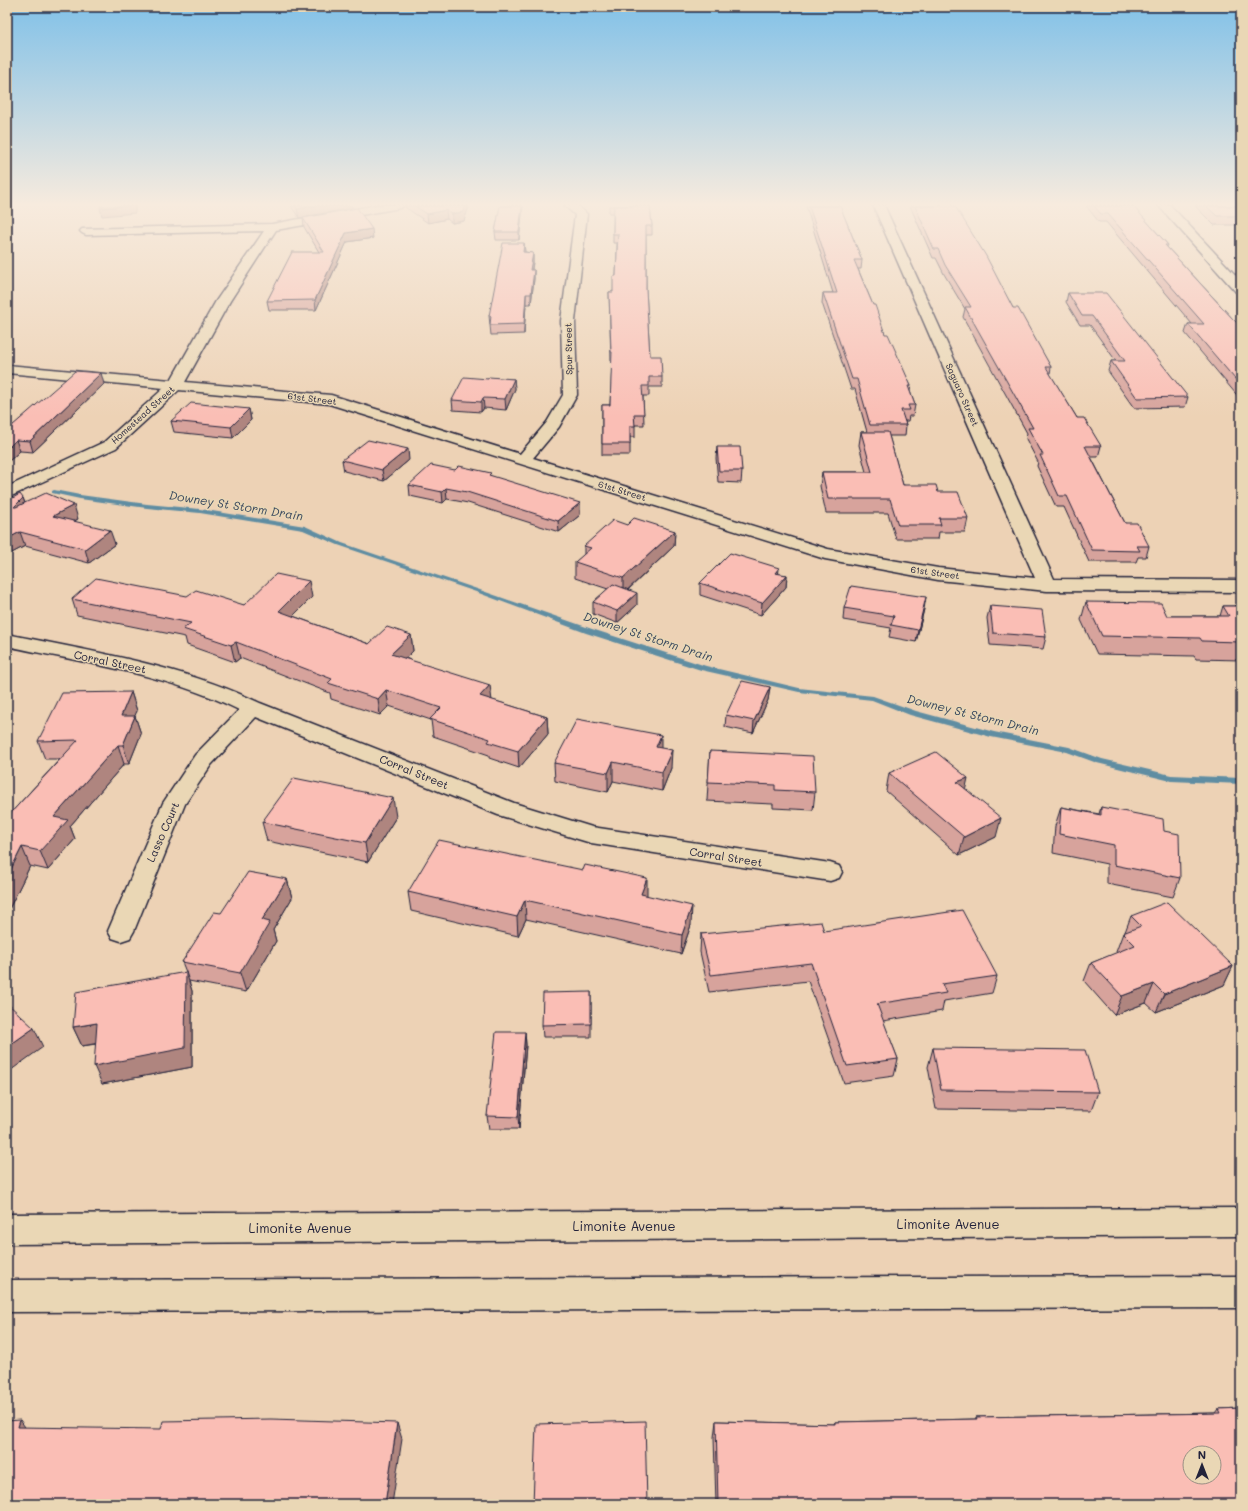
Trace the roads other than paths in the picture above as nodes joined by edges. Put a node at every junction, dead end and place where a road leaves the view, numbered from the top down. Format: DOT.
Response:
graph roads {
  1 [pos="240,276"];
  2 [pos="574,276"];
  3 [pos="909,276"];
  4 [pos="1228,276"];
  5 [pos="1241,289"];
  6 [pos="7,369"];
  7 [pos="176,385"];
  8 [pos="523,460"];
  9 [pos="7,493"];
  10 [pos="1047,585"];
  11 [pos="1241,586"];
  12 [pos="7,640"];
  13 [pos="253,708"];
  14 [pos="830,872"];
  15 [pos="121,931"];
  16 [pos="1241,1222"];
  17 [pos="7,1229"];
  18 [pos="1241,1292"];
  19 [pos="7,1296"];
  1 -- 7 [label="street, Homestead Street"];
  2 -- 8 [label="street, Spur Street"];
  3 -- 10 [label="street, Saguaro Street"];
  4 -- 5 [label="street"];
  6 -- 7 [label="street, 61st Street"];
  7 -- 8 [label="street, 61st Street"];
  7 -- 9 [label="street, Homestead Street"];
  8 -- 10 [label="street, 61st Street"];
  10 -- 11 [label="street, 61st Street"];
  12 -- 13 [label="street, Corral Street"];
  13 -- 14 [label="street, Corral Street"];
  13 -- 15 [label="street, Lasso Court"];
  16 -- 17 [label="street, Limonite Avenue"];
  18 -- 19 [label="street"];
}
